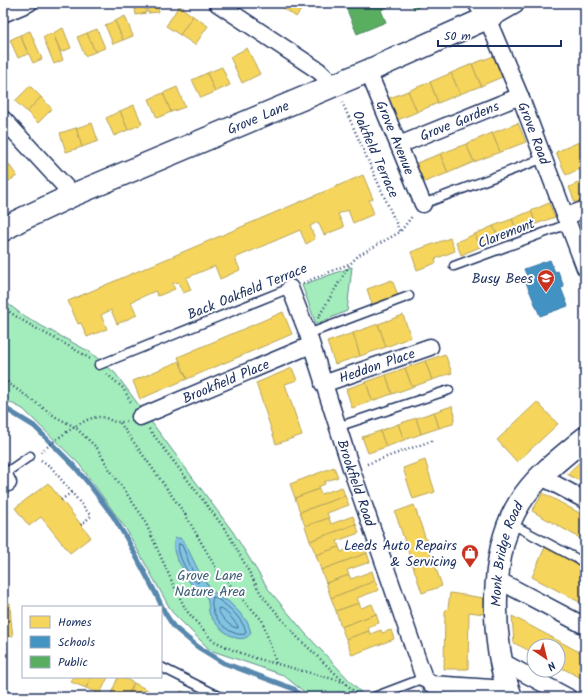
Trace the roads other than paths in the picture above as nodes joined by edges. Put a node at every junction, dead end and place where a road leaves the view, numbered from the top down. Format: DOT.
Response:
graph roads {
  1 [pos="29,3"];
  2 [pos="217,3"];
  3 [pos="513,3"];
  4 [pos="481,11"];
  5 [pos="3,14"];
  6 [pos="368,71"];
  7 [pos="334,85"];
  8 [pos="520,96"];
  9 [pos="3,119"];
  10 [pos="399,145"];
  11 [pos="544,158"];
  12 [pos="73,195"];
  13 [pos="423,204"];
  14 [pos="585,209"];
  15 [pos="566,220"];
  16 [pos="3,230"];
  17 [pos="454,266"];
  18 [pos="585,268"];
  19 [pos="290,288"];
  20 [pos="409,296"];
  21 [pos="309,339"];
  22 [pos="430,347"];
  23 [pos="99,365"];
  24 [pos="323,384"];
  25 [pos="449,390"];
  26 [pos="140,417"];
  27 [pos="337,427"];
  28 [pos="584,440"];
  29 [pos="33,456"];
  30 [pos="540,476"];
  31 [pos="5,477"];
  32 [pos="585,500"];
  33 [pos="508,522"];
  34 [pos="585,563"];
  35 [pos="498,580"];
  36 [pos="585,626"];
  37 [pos="501,661"];
  38 [pos="162,668"];
  39 [pos="424,678"];
  40 [pos="509,693"];
  41 [pos="221,697"];
  42 [pos="374,697"];
  43 [pos="568,697"];
  1 -- 5 [label="street"];
  2 -- 7 [label="street"];
  3 -- 4 [label="main road, Grove Lane"];
  4 -- 6 [label="main road, Grove Lane"];
  4 -- 8 [label="street, Grove Road"];
  6 -- 7 [label="main road, Grove Lane"];
  6 -- 10 [label="street, Grove Avenue"];
  7 -- 12 [label="main road, Grove Lane"];
  8 -- 10 [label="street, Grove Gardens"];
  8 -- 11 [label="street, Grove Road"];
  9 -- 12 [label="street"];
  10 -- 13 [label="street, Grove Avenue"];
  11 -- 13 [label="lane"];
  11 -- 15 [label="street, Grove Road"];
  12 -- 16 [label="main road, Grove Lane"];
  14 -- 15 [label="street"];
  15 -- 17 [label="lane, Claremont"];
  15 -- 18 [label="street, Grove Road"];
  19 -- 21 [label="street, Brookfield Road"];
  19 -- 23 [label="lane, Back Oakfield Terrace"];
  20 -- 21 [label="lane"];
  21 -- 24 [label="street, Brookfield Road"];
  21 -- 26 [label="street, Brookfield Place"];
  22 -- 24 [label="street, Heddon Place"];
  24 -- 27 [label="street, Brookfield Road"];
  25 -- 27 [label="lane"];
  27 -- 39 [label="street, Brookfield Road"];
  28 -- 30 [label="main road, Monk Bridge Road"];
  29 -- 31 [label="lane"];
  30 -- 32 [label="street"];
  30 -- 33 [label="main road, Monk Bridge Road"];
  33 -- 34 [label="lane"];
  33 -- 35 [label="main road, Monk Bridge Road"];
  35 -- 36 [label="street"];
  35 -- 37 [label="main road, Monk Bridge Road"];
  37 -- 40 [label="main road, Monk Bridge Road"];
  37 -- 43 [label="street"];
  38 -- 41 [label="lane"];
  39 -- 40 [label="street"];
  39 -- 42 [label="lane"];
}
